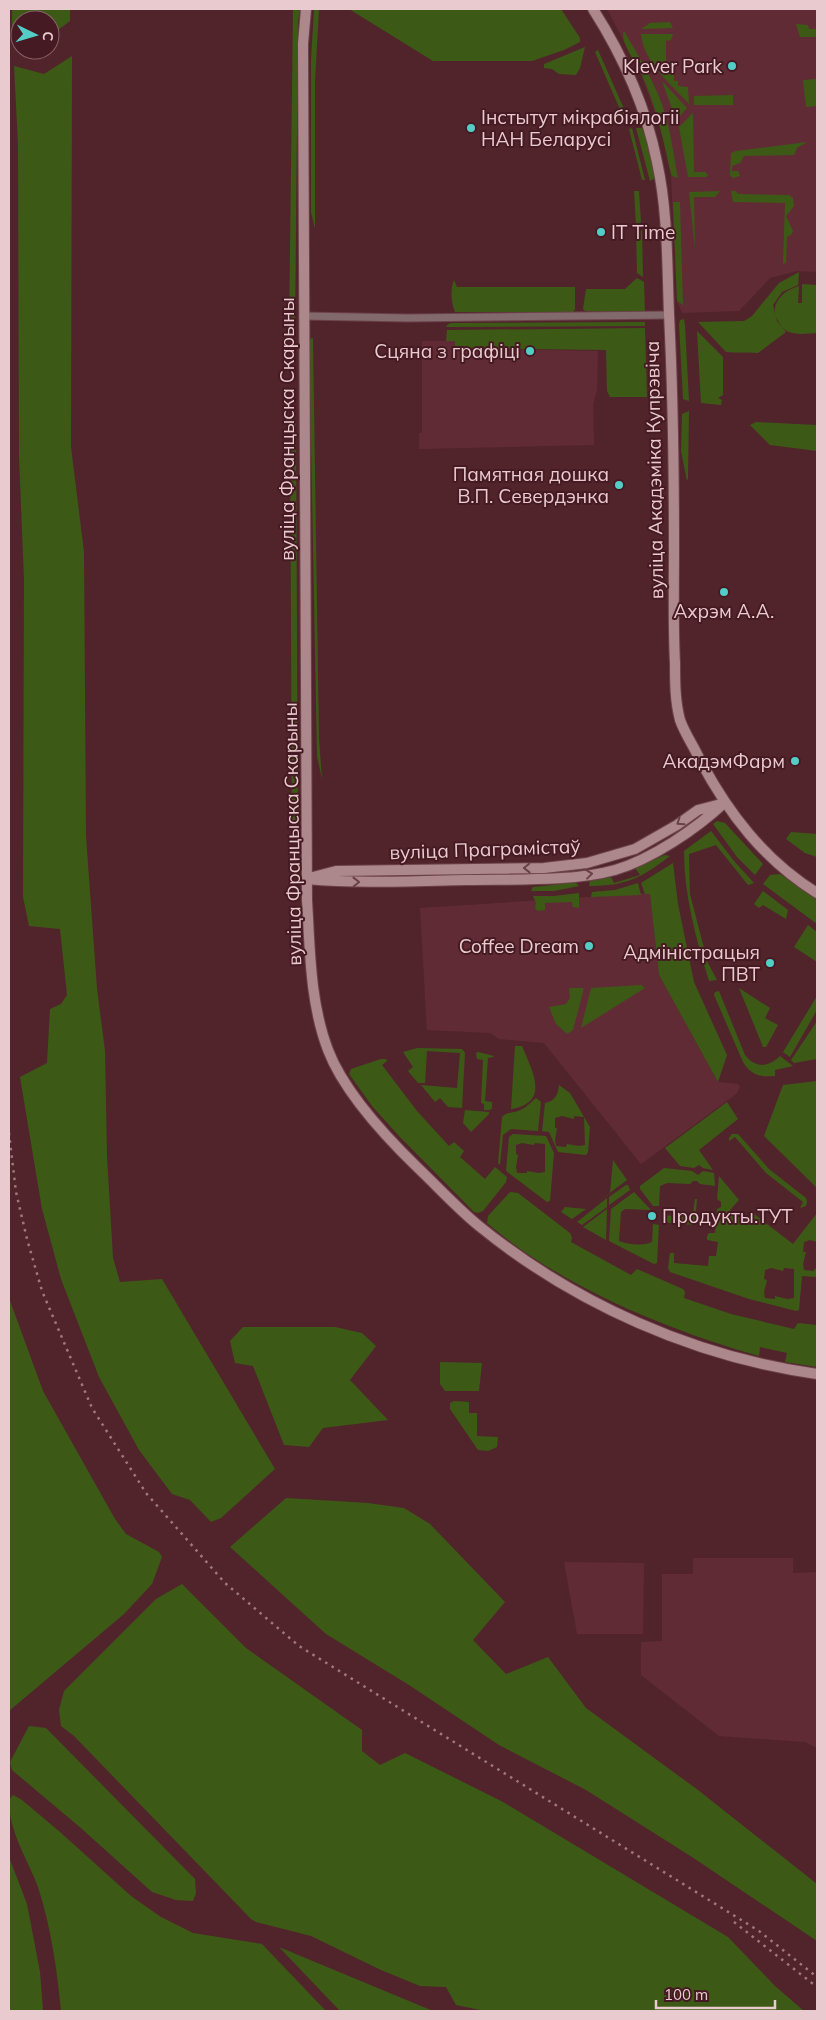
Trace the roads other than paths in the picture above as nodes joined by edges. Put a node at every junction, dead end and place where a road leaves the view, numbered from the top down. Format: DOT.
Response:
graph roads {
  1 [pos="306,9"];
  2 [pos="593,9"];
  3 [pos="669,315"];
  4 [pos="304,316"];
  5 [pos="724,803"];
  6 [pos="307,879"];
  7 [pos="817,893"];
  8 [pos="817,1374"];
  1 -- 4 [label="main road, вуліца Францыска Скарыны"];
  2 -- 3 [label="main road, вуліца Акадэміка Купрэвіча"];
  3 -- 4 [label="street"];
  3 -- 5 [label="main road, вуліца Акадэміка Купрэвіча"];
  4 -- 6 [label="main road, вуліца Францыска Скарыны"];
  5 -- 6 [label="main road, вуліца Праграмістаў"];
  5 -- 7 [label="main road, вуліца Акадэміка Купрэвіча"];
  6 -- 8 [label="main road, вуліца Францыска Скарыны"];
}
